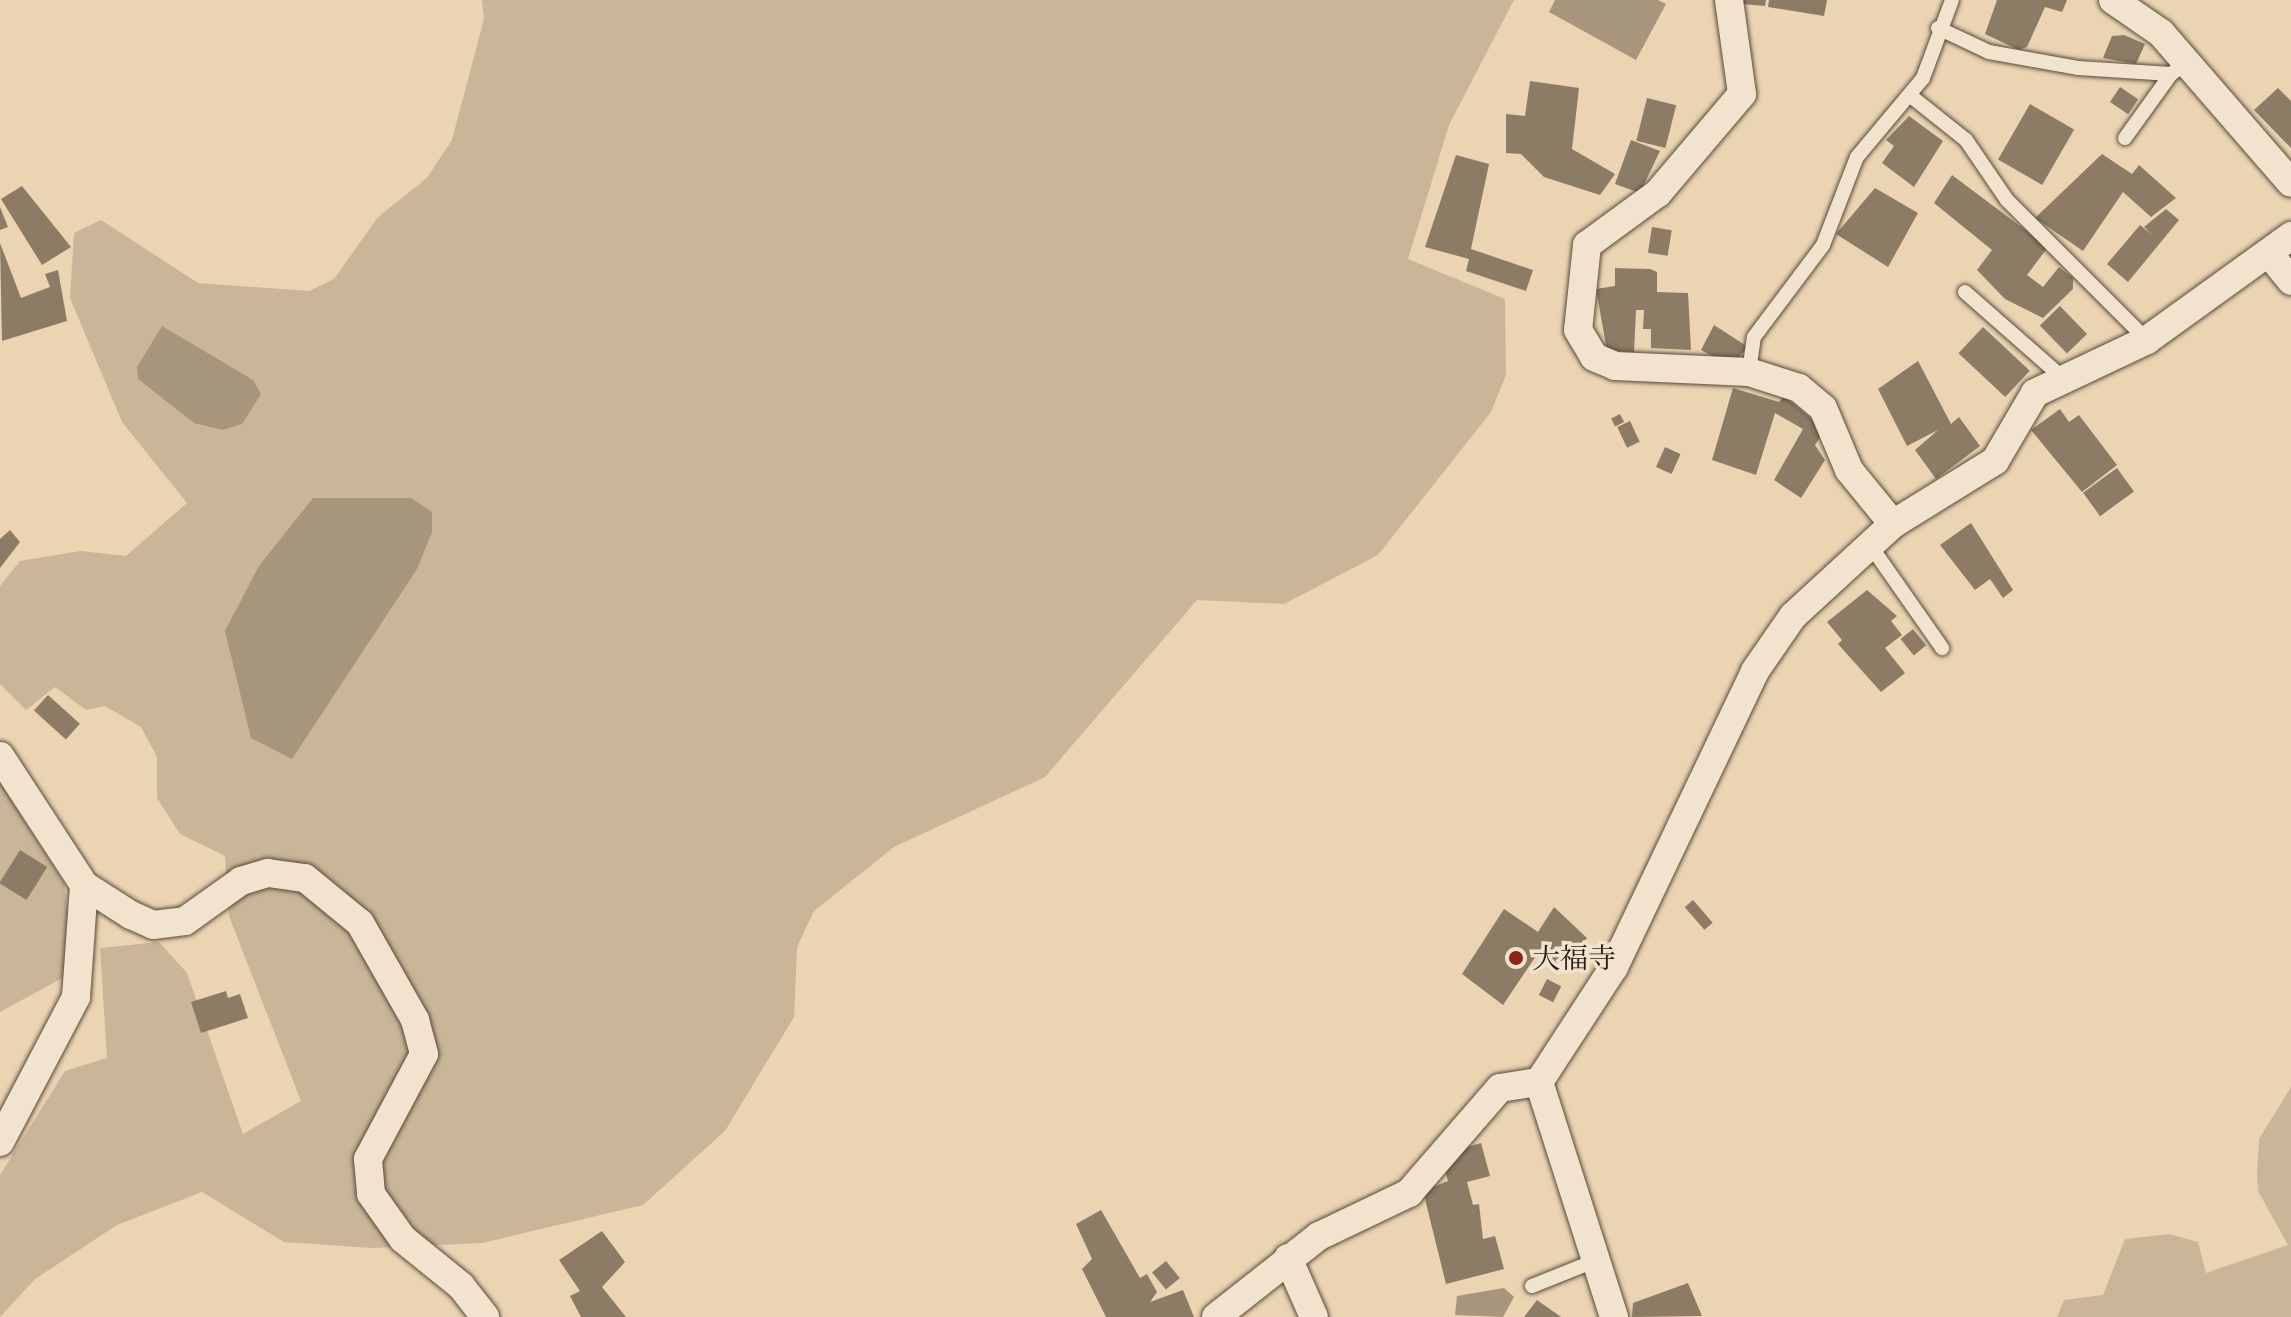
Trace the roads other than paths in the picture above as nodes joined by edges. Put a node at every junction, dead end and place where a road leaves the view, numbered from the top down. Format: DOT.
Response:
graph roads {
  1 [pos="1729,0"];
  2 [pos="1952,0"];
  3 [pos="2113,0"];
  4 [pos="1938,28"];
  5 [pos="2178,68"];
  6 [pos="1912,97"];
  7 [pos="2125,138"];
  8 [pos="2291,183"];
  9 [pos="2281,246"];
  10 [pos="2291,281"];
  11 [pos="1965,292"];
  12 [pos="2147,340"];
  13 [pos="1749,372"];
  14 [pos="2064,379"];
  15 [pos="1893,524"];
  16 [pos="1870,545"];
  17 [pos="1942,648"];
  18 [pos="0,756"];
  19 [pos="84,885"];
  20 [pos="1539,1082"];
  21 [pos="0,1142"];
  22 [pos="1288,1258"];
  23 [pos="1597,1260"];
  24 [pos="1532,1286"];
  25 [pos="485,1317"];
  26 [pos="1216,1317"];
  27 [pos="1314,1317"];
  28 [pos="1614,1317"];
  1 -- 13 [label="street"];
  2 -- 4 [label="lane"];
  3 -- 5 [label="street"];
  4 -- 5 [label="lane"];
  4 -- 6 [label="lane"];
  5 -- 7 [label="lane"];
  5 -- 8 [label="street"];
  6 -- 12 [label="lane"];
  6 -- 13 [label="lane"];
  9 -- 10 [label="street"];
  9 -- 12 [label="street"];
  11 -- 14 [label="lane"];
  12 -- 14 [label="street"];
  13 -- 15 [label="street"];
  14 -- 15 [label="street"];
  15 -- 16 [label="street"];
  16 -- 17 [label="lane"];
  16 -- 20 [label="street"];
  18 -- 19 [label="street"];
  19 -- 21 [label="street"];
  19 -- 25 [label="street"];
  20 -- 22 [label="street"];
  20 -- 23 [label="street"];
  22 -- 26 [label="street"];
  22 -- 27 [label="street"];
  23 -- 24 [label="lane"];
  23 -- 28 [label="street"];
}
